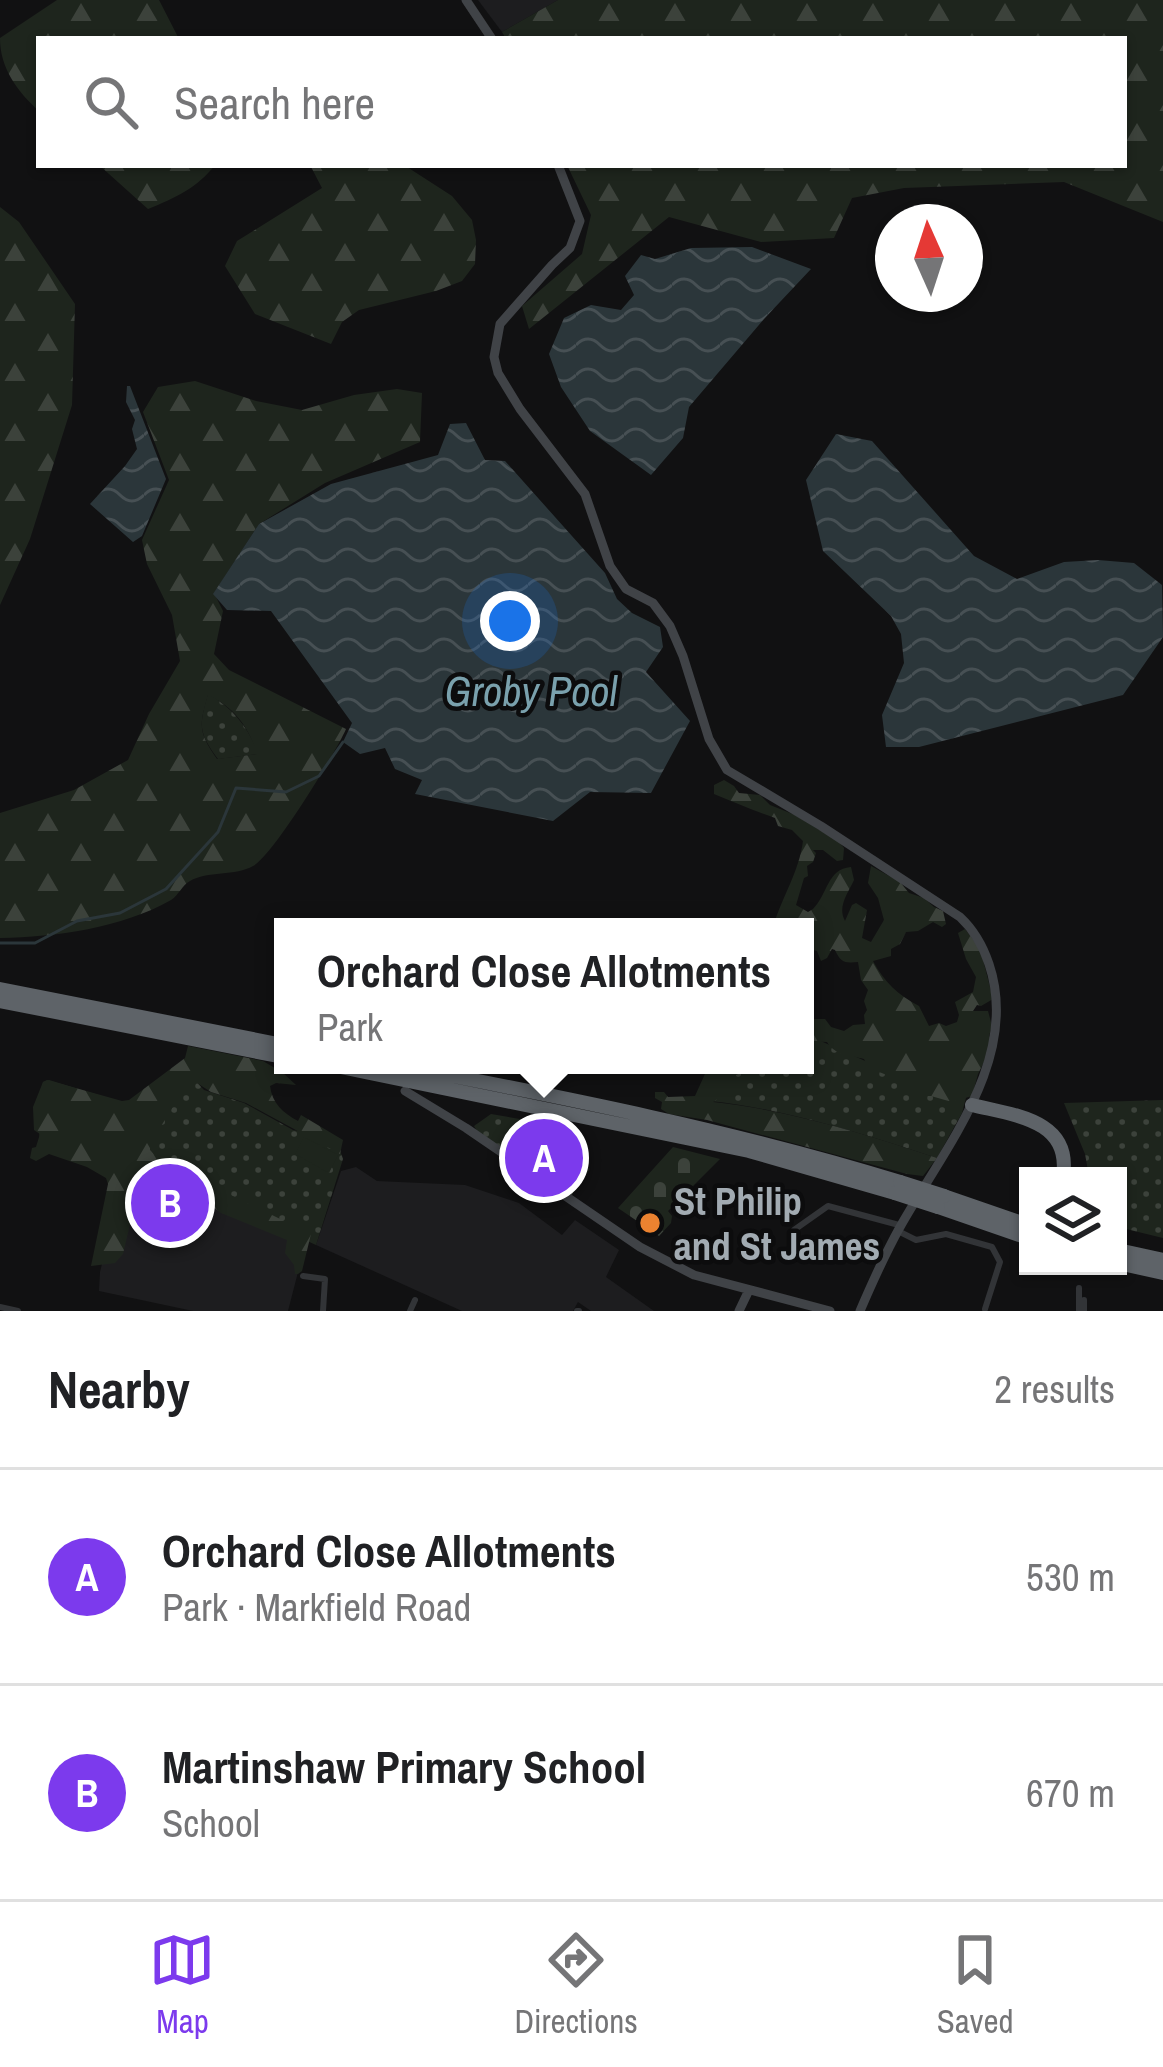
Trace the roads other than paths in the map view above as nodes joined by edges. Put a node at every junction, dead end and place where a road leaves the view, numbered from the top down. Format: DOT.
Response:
graph roads {
  1 [pos="466,0"];
  2 [pos="490,36"];
  3 [pos="559,168"];
  4 [pos="0,989"];
  5 [pos="0,1001"];
  6 [pos="274,1043"];
  7 [pos="274,1055"];
  8 [pos="359,1074"];
  9 [pos="375,1074"];
  10 [pos="441,1074"];
  11 [pos="405,1090"];
  12 [pos="972,1105"];
  13 [pos="1063,1167"];
  14 [pos="898,1187"];
  15 [pos="941,1202"];
  16 [pos="986,1211"];
  17 [pos="1019,1212"];
  18 [pos="1019,1222"];
  19 [pos="796,1224"];
  20 [pos="900,1228"];
  21 [pos="1019,1234"];
  22 [pos="1127,1255"];
  23 [pos="1127,1257"];
  24 [pos="1163,1260"];
  25 [pos="1163,1273"];
  26 [pos="303,1276"];
  27 [pos="1079,1288"];
  28 [pos="749,1290"];
  29 [pos="977,1291"];
  30 [pos="990,1295"];
  31 [pos="415,1300"];
  32 [pos="1084,1300"];
  33 [pos="0,1307"];
  34 [pos="985,1309"];
  35 [pos="18,1311"];
  36 [pos="323,1311"];
  37 [pos="410,1311"];
  38 [pos="739,1311"];
  39 [pos="830,1311"];
  40 [pos="860,1311"];
  41 [pos="1082,1311"];
  1 -- 2 [label="street"];
  3 -- 12 [label="street"];
  4 -- 6 [label="highway"];
  5 -- 7 [label="highway"];
  8 -- 11 [label="highway"];
  9 -- 14 [label="highway"];
  10 -- 14 [label="highway"];
  11 -- 28 [label="street"];
  12 -- 13 [label="highway"];
  12 -- 20 [label="street"];
  14 -- 15 [label="highway, bridge"];
  15 -- 16 [label="highway"];
  15 -- 21 [label="highway"];
  16 -- 17 [label="highway"];
  16 -- 18 [label="highway"];
  19 -- 20 [label="street"];
  20 -- 30 [label="street"];
  20 -- 40 [label="street"];
  22 -- 24 [label="highway"];
  23 -- 25 [label="highway"];
  26 -- 36 [label="street"];
  27 -- 41 [label="street"];
  28 -- 38 [label="street"];
  28 -- 39 [label="street"];
  29 -- 30 [label="street"];
  30 -- 34 [label="street"];
  31 -- 37 [label="street"];
  32 -- 41 [label="street"];
  33 -- 35 [label="street"];
}
